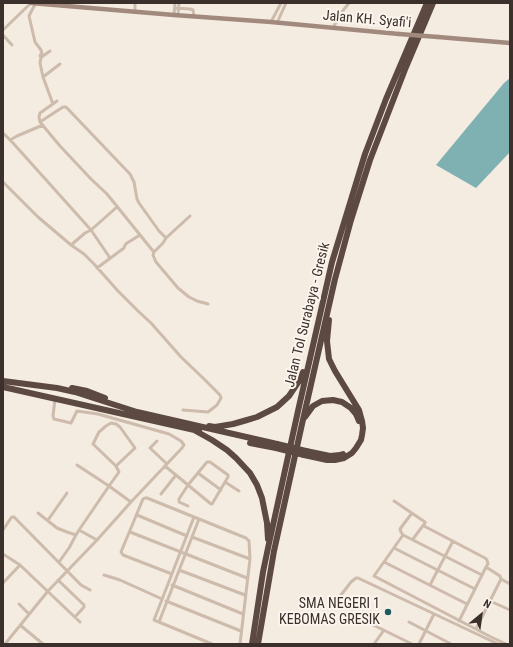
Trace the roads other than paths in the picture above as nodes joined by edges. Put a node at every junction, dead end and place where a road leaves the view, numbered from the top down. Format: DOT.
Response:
graph roads {
  1 [pos="31,3"];
  2 [pos="36,3"];
  3 [pos="135,3"];
  4 [pos="175,3"];
  5 [pos="179,3"];
  6 [pos="281,3"];
  7 [pos="286,3"];
  8 [pos="349,3"];
  9 [pos="427,3"];
  10 [pos="433,3"];
  11 [pos="177,8"];
  12 [pos="135,12"];
  13 [pos="176,15"];
  14 [pos="194,16"];
  15 [pos="271,22"];
  16 [pos="277,23"];
  17 [pos="333,28"];
  18 [pos="3,30"];
  19 [pos="3,35"];
  20 [pos="510,43"];
  21 [pos="12,45"];
  22 [pos="50,51"];
  23 [pos="42,56"];
  24 [pos="60,64"];
  25 [pos="43,77"];
  26 [pos="57,101"];
  27 [pos="53,104"];
  28 [pos="40,122"];
  29 [pos="43,125"];
  30 [pos="3,134"];
  31 [pos="10,140"];
  32 [pos="3,182"];
  33 [pos="117,207"];
  34 [pos="190,216"];
  35 [pos="91,230"];
  36 [pos="140,235"];
  37 [pos="166,238"];
  38 [pos="71,245"];
  39 [pos="154,252"];
  40 [pos="110,258"];
  41 [pos="97,268"];
  42 [pos="335,279"];
  43 [pos="208,304"];
  44 [pos="318,322"];
  45 [pos="3,381"];
  46 [pos="3,387"];
  47 [pos="56,398"];
  48 [pos="182,410"];
  49 [pos="302,424"];
  50 [pos="197,426"];
  51 [pos="191,429"];
  52 [pos="157,441"];
  53 [pos="276,446"];
  54 [pos="305,453"];
  55 [pos="77,465"];
  56 [pos="166,465"];
  57 [pos="116,466"];
  58 [pos="198,473"];
  59 [pos="176,475"];
  60 [pos="225,482"];
  61 [pos="188,485"];
  62 [pos="109,486"];
  63 [pos="221,490"];
  64 [pos="239,491"];
  65 [pos="67,493"];
  66 [pos="161,494"];
  67 [pos="394,501"];
  68 [pos="131,502"];
  69 [pos="188,506"];
  70 [pos="38,513"];
  71 [pos="412,513"];
  72 [pos="137,515"];
  73 [pos="194,518"];
  74 [pos="199,519"];
  75 [pos="48,520"];
  76 [pos="424,526"];
  77 [pos="3,530"];
  78 [pos="79,530"];
  79 [pos="130,532"];
  80 [pos="76,535"];
  81 [pos="403,535"];
  82 [pos="187,536"];
  83 [pos="192,537"];
  84 [pos="413,539"];
  85 [pos="97,540"];
  86 [pos="453,541"];
  87 [pos="268,548"];
  88 [pos="394,548"];
  89 [pos="181,552"];
  90 [pos="3,554"];
  91 [pos="185,554"];
  92 [pos="445,556"];
  93 [pos="250,559"];
  94 [pos="59,562"];
  95 [pos="384,562"];
  96 [pos="20,565"];
  97 [pos="486,567"];
  98 [pos="67,570"];
  99 [pos="179,570"];
  100 [pos="438,570"];
  101 [pos="172,574"];
  102 [pos="104,575"];
  103 [pos="482,575"];
  104 [pos="247,578"];
  105 [pos="510,578"];
  106 [pos="501,579"];
  107 [pos="58,580"];
  108 [pos="3,583"];
  109 [pos="509,583"];
  110 [pos="172,585"];
  111 [pos="430,585"];
  112 [pos="475,589"];
  113 [pos="90,590"];
  114 [pos="48,591"];
  115 [pos="245,595"];
  116 [pos="341,595"];
  117 [pos="162,599"];
  118 [pos="166,601"];
  119 [pos="490,601"];
  120 [pos="18,604"];
  121 [pos="467,604"];
  122 [pos="510,610"];
  123 [pos="29,614"];
  124 [pos="243,614"];
  125 [pos="434,614"];
  126 [pos="75,617"];
  127 [pos="459,620"];
  128 [pos="365,621"];
  129 [pos="80,622"];
  130 [pos="159,622"];
  131 [pos="409,622"];
  132 [pos="457,624"];
  133 [pos="20,625"];
  134 [pos="476,629"];
  135 [pos="384,630"];
  136 [pos="241,631"];
  137 [pos="425,631"];
  138 [pos="4,644"];
  139 [pos="43,644"];
  140 [pos="212,644"];
  141 [pos="240,644"];
  142 [pos="252,644"];
  143 [pos="258,644"];
  144 [pos="375,644"];
  145 [pos="412,644"];
  146 [pos="418,644"];
  147 [pos="451,644"];
  148 [pos="498,644"];
  149 [pos="506,644"];
  1 -- 2 [label="main road, Jalan KH. Syafi'i"];
  1 -- 18 [label="street"];
  2 -- 12 [label="main road, Jalan KH. Syafi'i"];
  2 -- 23 [label="street"];
  3 -- 12 [label="street"];
  4 -- 11 [label="street"];
  5 -- 11 [label="street"];
  6 -- 15 [label="street"];
  7 -- 16 [label="street"];
  8 -- 17 [label="street"];
  9 -- 44 [label="highway, Jalan Tol Surabaya - Gresik"];
  10 -- 42 [label="highway, Jalan Tol Surabaya - Gresik"];
  11 -- 13 [label="street"];
  11 -- 14 [label="street"];
  12 -- 13 [label="main road, Jalan KH. Syafi'i"];
  13 -- 14 [label="main road, Jalan KH. Syafi'i"];
  14 -- 15 [label="main road, Jalan KH. Syafi'i"];
  15 -- 16 [label="main road, Jalan KH. Syafi'i"];
  16 -- 17 [label="main road, Jalan KH. Syafi'i"];
  17 -- 20 [label="main road, Jalan KH. Syafi'i, bridge"];
  19 -- 21 [label="street"];
  22 -- 23 [label="street"];
  23 -- 25 [label="street"];
  24 -- 25 [label="street"];
  25 -- 27 [label="street"];
  26 -- 27 [label="street"];
  27 -- 28 [label="street"];
  28 -- 29 [label="street"];
  28 -- 37 [label="street"];
  29 -- 31 [label="street"];
  29 -- 33 [label="street"];
  30 -- 31 [label="street"];
  31 -- 35 [label="street"];
  32 -- 38 [label="street"];
  33 -- 35 [label="street"];
  33 -- 36 [label="street"];
  34 -- 37 [label="street"];
  35 -- 38 [label="street"];
  35 -- 40 [label="street"];
  36 -- 39 [label="street"];
  36 -- 40 [label="street"];
  37 -- 39 [label="street"];
  38 -- 41 [label="street"];
  39 -- 43 [label="street"];
  40 -- 41 [label="street"];
  41 -- 48 [label="street"];
  42 -- 49 [label="highway, Jalan Tol Surabaya - Gresik"];
  42 -- 54 [label="highway"];
  44 -- 50 [label="highway"];
  44 -- 87 [label="highway, Jalan Tol Surabaya - Gresik"];
  45 -- 50 [label="highway"];
  46 -- 47 [label="highway"];
  47 -- 51 [label="highway"];
  47 -- 56 [label="street"];
  49 -- 54 [label="highway"];
  49 -- 143 [label="highway, Jalan Tol Surabaya - Gresik"];
  50 -- 53 [label="highway"];
  51 -- 53 [label="highway"];
  51 -- 87 [label="highway"];
  52 -- 56 [label="street"];
  53 -- 54 [label="highway, bridge"];
  55 -- 62 [label="street"];
  56 -- 59 [label="street"];
  56 -- 68 [label="street"];
  57 -- 57 [label="street"];
  57 -- 62 [label="street"];
  58 -- 60 [label="street"];
  58 -- 61 [label="street"];
  58 -- 63 [label="street"];
  59 -- 61 [label="street"];
  59 -- 66 [label="street"];
  60 -- 63 [label="street"];
  60 -- 64 [label="street"];
  61 -- 63 [label="street"];
  61 -- 69 [label="street"];
  62 -- 68 [label="street"];
  62 -- 78 [label="street"];
  65 -- 75 [label="street"];
  67 -- 71 [label="street"];
  68 -- 85 [label="street"];
  70 -- 75 [label="street"];
  71 -- 76 [label="street"];
  71 -- 81 [label="street"];
  72 -- 73 [label="street"];
  72 -- 79 [label="street"];
  72 -- 82 [label="street"];
  73 -- 74 [label="street"];
  73 -- 82 [label="street"];
  74 -- 83 [label="street"];
  74 -- 93 [label="street"];
  75 -- 80 [label="street"];
  76 -- 84 [label="street"];
  76 -- 86 [label="street"];
  77 -- 94 [label="street"];
  78 -- 80 [label="street"];
  78 -- 85 [label="street"];
  79 -- 89 [label="street"];
  79 -- 101 [label="street"];
  80 -- 94 [label="street"];
  81 -- 84 [label="street"];
  81 -- 88 [label="street"];
  82 -- 89 [label="street"];
  83 -- 91 [label="street"];
  83 -- 93 [label="street"];
  84 -- 92 [label="street"];
  85 -- 98 [label="street"];
  86 -- 92 [label="street"];
  86 -- 97 [label="street"];
  87 -- 142 [label="highway, Jalan Tol Surabaya - Gresik"];
  88 -- 95 [label="street"];
  88 -- 100 [label="street"];
  89 -- 91 [label="street"];
  89 -- 101 [label="street"];
  90 -- 96 [label="street"];
  91 -- 99 [label="street"];
  91 -- 104 [label="street"];
  92 -- 100 [label="street"];
  92 -- 103 [label="street"];
  93 -- 104 [label="street"];
  94 -- 98 [label="street"];
  95 -- 111 [label="street"];
  95 -- 127 [label="street"];
  96 -- 108 [label="street"];
  96 -- 114 [label="street"];
  97 -- 103 [label="street"];
  97 -- 106 [label="street"];
  98 -- 107 [label="street"];
  98 -- 113 [label="street"];
  99 -- 110 [label="street"];
  99 -- 115 [label="street"];
  100 -- 111 [label="street"];
  100 -- 112 [label="street"];
  101 -- 117 [label="street"];
  102 -- 117 [label="street"];
  103 -- 112 [label="street"];
  104 -- 115 [label="street"];
  105 -- 109 [label="street"];
  106 -- 109 [label="street"];
  106 -- 119 [label="street"];
  107 -- 114 [label="street"];
  107 -- 126 [label="street"];
  110 -- 118 [label="street"];
  110 -- 124 [label="street"];
  111 -- 121 [label="street"];
  112 -- 121 [label="street"];
  114 -- 123 [label="street"];
  114 -- 126 [label="street"];
  115 -- 124 [label="street"];
  116 -- 125 [label="street"];
  117 -- 130 [label="street"];
  118 -- 130 [label="street"];
  118 -- 136 [label="street"];
  119 -- 122 [label="street"];
  119 -- 134 [label="street"];
  120 -- 123 [label="street"];
  121 -- 127 [label="street"];
  123 -- 133 [label="street"];
  124 -- 136 [label="street"];
  125 -- 132 [label="street"];
  125 -- 137 [label="street"];
  126 -- 129 [label="street"];
  127 -- 132 [label="street"];
  127 -- 134 [label="street"];
  128 -- 135 [label="street"];
  130 -- 140 [label="street"];
  131 -- 137 [label="street"];
  132 -- 148 [label="street"];
  133 -- 138 [label="street"];
  133 -- 139 [label="street"];
  134 -- 149 [label="street"];
  135 -- 144 [label="street"];
  135 -- 145 [label="street"];
  136 -- 141 [label="street"];
  137 -- 146 [label="street"];
  137 -- 147 [label="street"];
}
